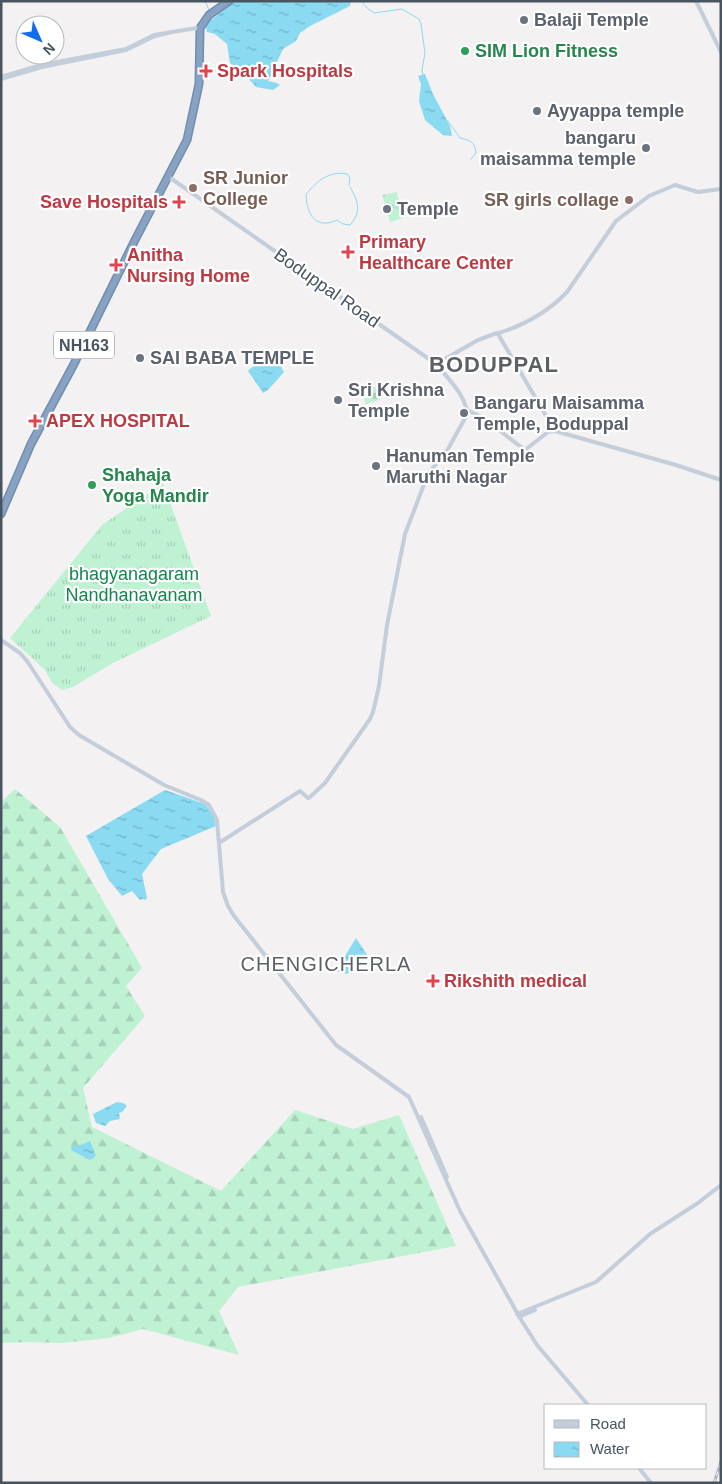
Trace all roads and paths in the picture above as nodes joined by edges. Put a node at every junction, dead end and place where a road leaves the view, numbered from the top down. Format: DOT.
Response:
graph roads {
  1 [pos="224,1"];
  2 [pos="229,1"];
  3 [pos="696,1"];
  4 [pos="211,12"];
  5 [pos="197,28"];
  6 [pos="721,52"];
  7 [pos="198,68"];
  8 [pos="1,78"];
  9 [pos="182,151"];
  10 [pos="170,176"];
  11 [pos="721,189"];
  12 [pos="141,227"];
  13 [pos="498,333"];
  14 [pos="438,364"];
  15 [pos="469,411"];
  16 [pos="554,431"];
  17 [pos="18,470"];
  18 [pos="721,480"];
  19 [pos="1,510"];
  20 [pos="1,514"];
  21 [pos="1,640"];
  22 [pos="219,843"];
  23 [pos="721,1186"];
  24 [pos="518,1315"];
  25 [pos="587,1404"];
  26 [pos="640,1469"];
  27 [pos="651,1483"];
  1 -- 4 [label="highway, NH163"];
  2 -- 4 [label="highway, NH163"];
  3 -- 6 [label="street"];
  4 -- 5 [label="highway, NH163"];
  4 -- 7 [label="highway, NH163"];
  5 -- 7 [label="highway, NH163"];
  5 -- 8 [label="street"];
  7 -- 9 [label="highway, NH163"];
  9 -- 10 [label="highway, NH163"];
  9 -- 12 [label="highway, NH163"];
  10 -- 12 [label="highway, NH163"];
  10 -- 14 [label="street, Boduppal Road"];
  11 -- 13 [label="street"];
  12 -- 17 [label="highway, NH163"];
  13 -- 14 [label="street"];
  13 -- 16 [label="street"];
  14 -- 15 [label="street, Boduppal Road"];
  15 -- 16 [label="street"];
  15 -- 22 [label="street"];
  16 -- 18 [label="street"];
  17 -- 19 [label="highway, NH163"];
  17 -- 20 [label="highway, NH163"];
  21 -- 22 [label="street"];
  22 -- 24 [label="street"];
  23 -- 24 [label="street"];
  24 -- 25 [label="street"];
  26 -- 27 [label="street"];
}
